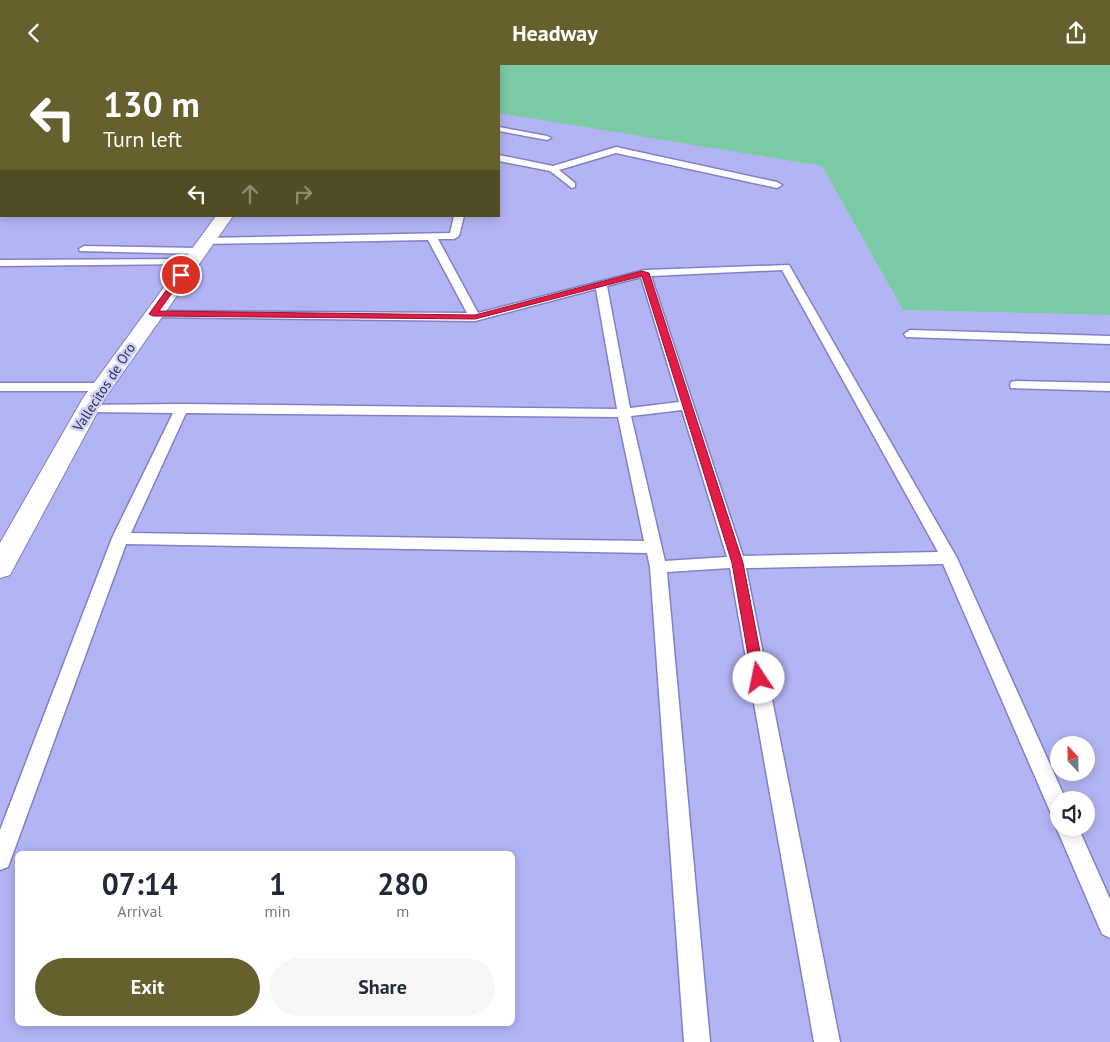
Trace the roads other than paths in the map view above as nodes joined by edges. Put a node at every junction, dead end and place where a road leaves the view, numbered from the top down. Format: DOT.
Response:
graph roads {
  1 [pos="500,129"];
  2 [pos="547,138"];
  3 [pos="500,159"];
  4 [pos="552,169"];
  5 [pos="572,185"];
  6 [pos="778,185"];
  7 [pos="224,217"];
  8 [pos="459,217"];
  9 [pos="432,237"];
  10 [pos="84,249"];
  11 [pos="198,251"];
  12 [pos="0,263"];
  13 [pos="645,273"];
  14 [pos="601,284"];
  15 [pos="153,314"];
  16 [pos="475,317"];
  17 [pos="910,334"];
  18 [pos="1110,340"];
  19 [pos="1016,385"];
  20 [pos="0,387"];
  21 [pos="101,387"];
  22 [pos="1110,387"];
  23 [pos="687,405"];
  24 [pos="88,408"];
  25 [pos="182,408"];
  26 [pos="624,413"];
  27 [pos="120,538"];
  28 [pos="653,547"];
  29 [pos="948,558"];
  30 [pos="737,563"];
  31 [pos="658,567"];
  32 [pos="0,568"];
  33 [pos="1051,791"];
  34 [pos="1071,836"];
  35 [pos="0,859"];
  36 [pos="1110,926"];
  37 [pos="697,1042"];
  38 [pos="828,1042"];
  1 -- 2 [label="lane"];
  3 -- 4 [label="lane"];
  4 -- 5 [label="lane"];
  4 -- 6 [label="lane"];
  7 -- 11 [label="street, Vallecitos de Oro"];
  8 -- 9 [label="lane"];
  9 -- 11 [label="lane"];
  9 -- 16 [label="lane"];
  10 -- 11 [label="lane"];
  11 -- 12 [label="lane"];
  11 -- 15 [label="street, Vallecitos de Oro"];
  13 -- 14 [label="lane"];
  13 -- 23 [label="lane"];
  13 -- 29 [label="lane"];
  14 -- 16 [label="lane"];
  14 -- 26 [label="lane"];
  15 -- 16 [label="lane"];
  15 -- 21 [label="street, Vallecitos de Oro"];
  17 -- 18 [label="lane"];
  19 -- 22 [label="lane"];
  20 -- 21 [label="lane"];
  21 -- 24 [label="street, Vallecitos de Oro"];
  23 -- 26 [label="lane"];
  23 -- 30 [label="lane"];
  24 -- 25 [label="lane"];
  24 -- 32 [label="street, Vallecitos de Oro"];
  25 -- 26 [label="lane"];
  25 -- 27 [label="lane"];
  26 -- 28 [label="lane"];
  27 -- 28 [label="lane"];
  27 -- 35 [label="lane"];
  28 -- 31 [label="lane"];
  29 -- 30 [label="lane"];
  29 -- 33 [label="lane"];
  30 -- 31 [label="lane"];
  30 -- 38 [label="lane"];
  31 -- 37 [label="lane"];
  34 -- 36 [label="lane"];
}
